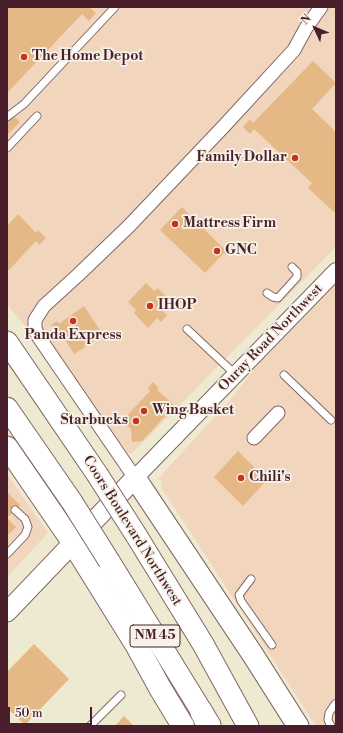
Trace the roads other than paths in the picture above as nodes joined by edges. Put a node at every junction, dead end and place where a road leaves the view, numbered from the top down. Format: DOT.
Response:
graph roads {
  1 [pos="115,7"];
  2 [pos="320,7"];
  3 [pos="37,116"];
  4 [pos="7,117"];
  5 [pos="7,148"];
  6 [pos="292,267"];
  7 [pos="336,272"];
  8 [pos="266,293"];
  9 [pos="187,329"];
  10 [pos="7,342"];
  11 [pos="236,375"];
  12 [pos="284,375"];
  13 [pos="7,408"];
  14 [pos="278,413"];
  15 [pos="331,420"];
  16 [pos="254,438"];
  17 [pos="7,447"];
  18 [pos="135,478"];
  19 [pos="15,510"];
  20 [pos="73,543"];
  21 [pos="7,554"];
  22 [pos="251,579"];
  23 [pos="9,606"];
  24 [pos="203,644"];
  25 [pos="272,645"];
  26 [pos="121,695"];
  27 [pos="335,704"];
  28 [pos="206,721"];
  29 [pos="90,726"];
  30 [pos="183,726"];
  31 [pos="248,726"];
  32 [pos="260,726"];
  33 [pos="298,726"];
  34 [pos="331,726"];
  1 -- 4 [label="lane"];
  2 -- 18 [label="street"];
  3 -- 5 [label="lane"];
  6 -- 8 [label="lane"];
  7 -- 11 [label="street, Ouray Road Northwest"];
  9 -- 11 [label="lane"];
  10 -- 24 [label="main road, Coors Boulevard Northwest / NM 45, bridge"];
  11 -- 18 [label="street, Ouray Road Northwest"];
  12 -- 15 [label="lane"];
  13 -- 28 [label="main road, NM 45, bridge"];
  14 -- 16 [label="street"];
  17 -- 20 [label="main road"];
  18 -- 20 [label="main road, Ouray Road Northwest"];
  18 -- 33 [label="main road"];
  19 -- 21 [label="lane"];
  20 -- 23 [label="main road, Ouray Road Northwest"];
  20 -- 30 [label="highway"];
  22 -- 25 [label="lane"];
  24 -- 31 [label="main road, Coors Boulevard Northwest / NM 45"];
  24 -- 32 [label="main road"];
  26 -- 29 [label="lane"];
  27 -- 34 [label="lane"];
}
